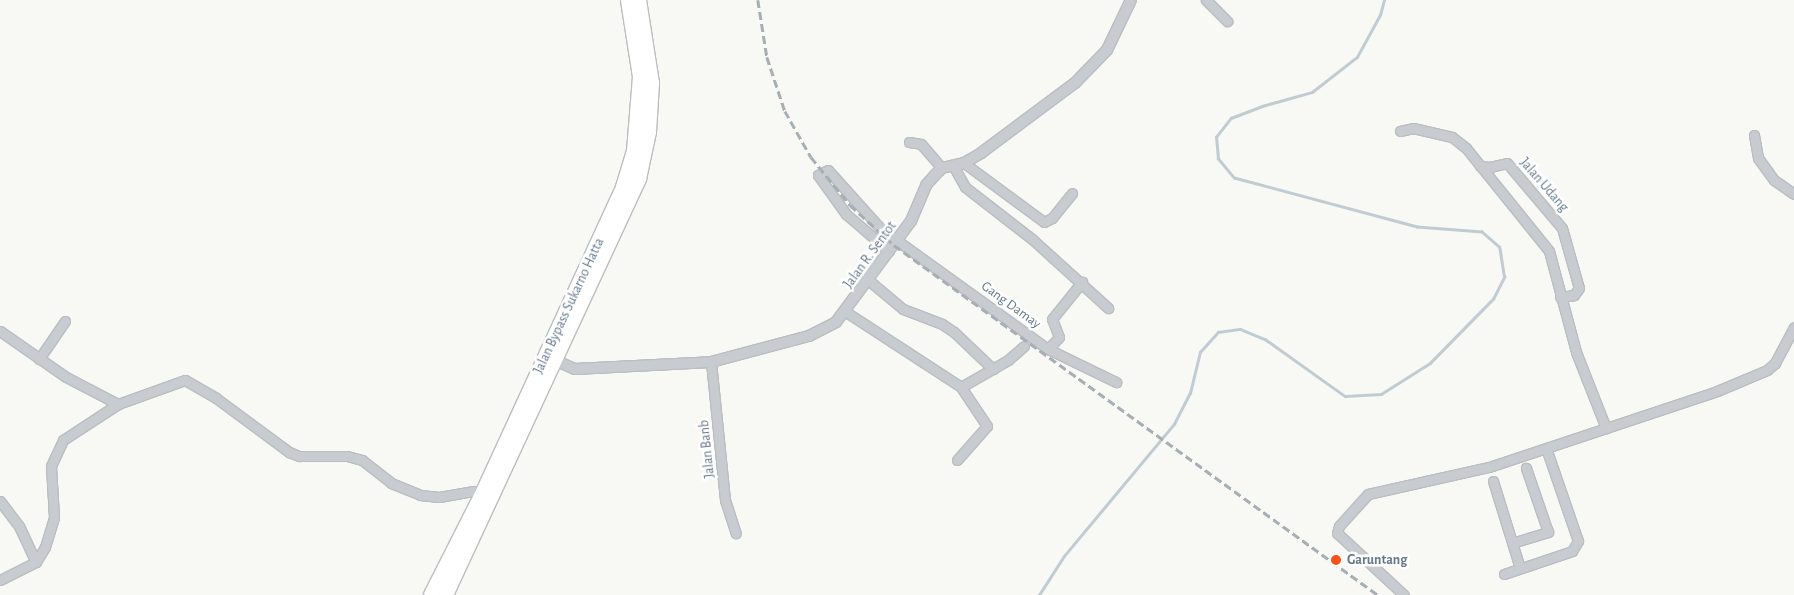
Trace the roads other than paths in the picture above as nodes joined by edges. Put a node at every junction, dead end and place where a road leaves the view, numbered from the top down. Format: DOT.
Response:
graph roads {
  1 [pos="628,0"];
  2 [pos="639,0"];
  3 [pos="1131,0"];
  4 [pos="1206,0"];
  5 [pos="1227,21"];
  6 [pos="1400,131"];
  7 [pos="1754,135"];
  8 [pos="909,142"];
  9 [pos="959,165"];
  10 [pos="1480,166"];
  11 [pos="942,168"];
  12 [pos="1072,193"];
  13 [pos="1794,194"];
  14 [pos="897,241"];
  15 [pos="889,251"];
  16 [pos="867,279"];
  17 [pos="1082,282"];
  18 [pos="1560,298"];
  19 [pos="1108,308"];
  20 [pos="846,312"];
  21 [pos="65,321"];
  22 [pos="1794,328"];
  23 [pos="0,331"];
  24 [pos="1024,346"];
  25 [pos="1048,349"];
  26 [pos="39,359"];
  27 [pos="551,359"];
  28 [pos="711,362"];
  29 [pos="993,370"];
  30 [pos="1116,382"];
  31 [pos="961,387"];
  32 [pos="118,404"];
  33 [pos="1606,428"];
  34 [pos="1546,448"];
  35 [pos="957,460"];
  36 [pos="1526,468"];
  37 [pos="1493,481"];
  38 [pos="483,492"];
  39 [pos="0,502"];
  40 [pos="736,533"];
  41 [pos="1512,543"];
  42 [pos="36,562"];
  43 [pos="1520,568"];
  44 [pos="1504,574"];
  45 [pos="0,580"];
  46 [pos="431,595"];
  47 [pos="446,595"];
  48 [pos="1403,595"];
  1 -- 27 [label="highway, Jalan Bypass Sukarno Hatta"];
  2 -- 27 [label="highway, Jalan Bypass Sukarno Hatta"];
  3 -- 9 [label="street"];
  4 -- 5 [label="street"];
  6 -- 10 [label="street"];
  7 -- 13 [label="street"];
  8 -- 11 [label="street"];
  9 -- 11 [label="street"];
  9 -- 12 [label="street"];
  9 -- 17 [label="street"];
  10 -- 18 [label="street"];
  10 -- 18 [label="street, Jalan Udang"];
  11 -- 14 [label="street, Jalan R. Sentot"];
  14 -- 15 [label="street, Jalan R. Sentot"];
  14 -- 15 [label="street, Gang Damay"];
  14 -- 25 [label="street, Gang Damay"];
  15 -- 16 [label="street, Jalan R. Sentot"];
  16 -- 20 [label="street, Jalan R. Sentot"];
  16 -- 29 [label="street"];
  17 -- 19 [label="street"];
  17 -- 25 [label="street"];
  18 -- 33 [label="street"];
  20 -- 28 [label="street, Jalan R. Sentot"];
  20 -- 31 [label="street"];
  21 -- 26 [label="street"];
  22 -- 33 [label="street"];
  23 -- 26 [label="street"];
  24 -- 29 [label="street"];
  25 -- 30 [label="street, Gang Damay"];
  26 -- 32 [label="street"];
  27 -- 28 [label="street, Jalan R. Sentot"];
  27 -- 38 [label="highway, Jalan Bypass Sukarno Hatta"];
  27 -- 47 [label="highway, Jalan Bypass Sukarno Hatta"];
  28 -- 40 [label="street, Jalan Banb"];
  29 -- 31 [label="street"];
  31 -- 35 [label="street"];
  32 -- 38 [label="street"];
  32 -- 42 [label="street"];
  33 -- 34 [label="street"];
  34 -- 43 [label="street"];
  34 -- 48 [label="street"];
  36 -- 41 [label="street"];
  37 -- 41 [label="street"];
  38 -- 46 [label="highway, Jalan Bypass Sukarno Hatta"];
  39 -- 42 [label="street"];
  41 -- 43 [label="street"];
  42 -- 45 [label="street"];
  43 -- 44 [label="street"];
}
